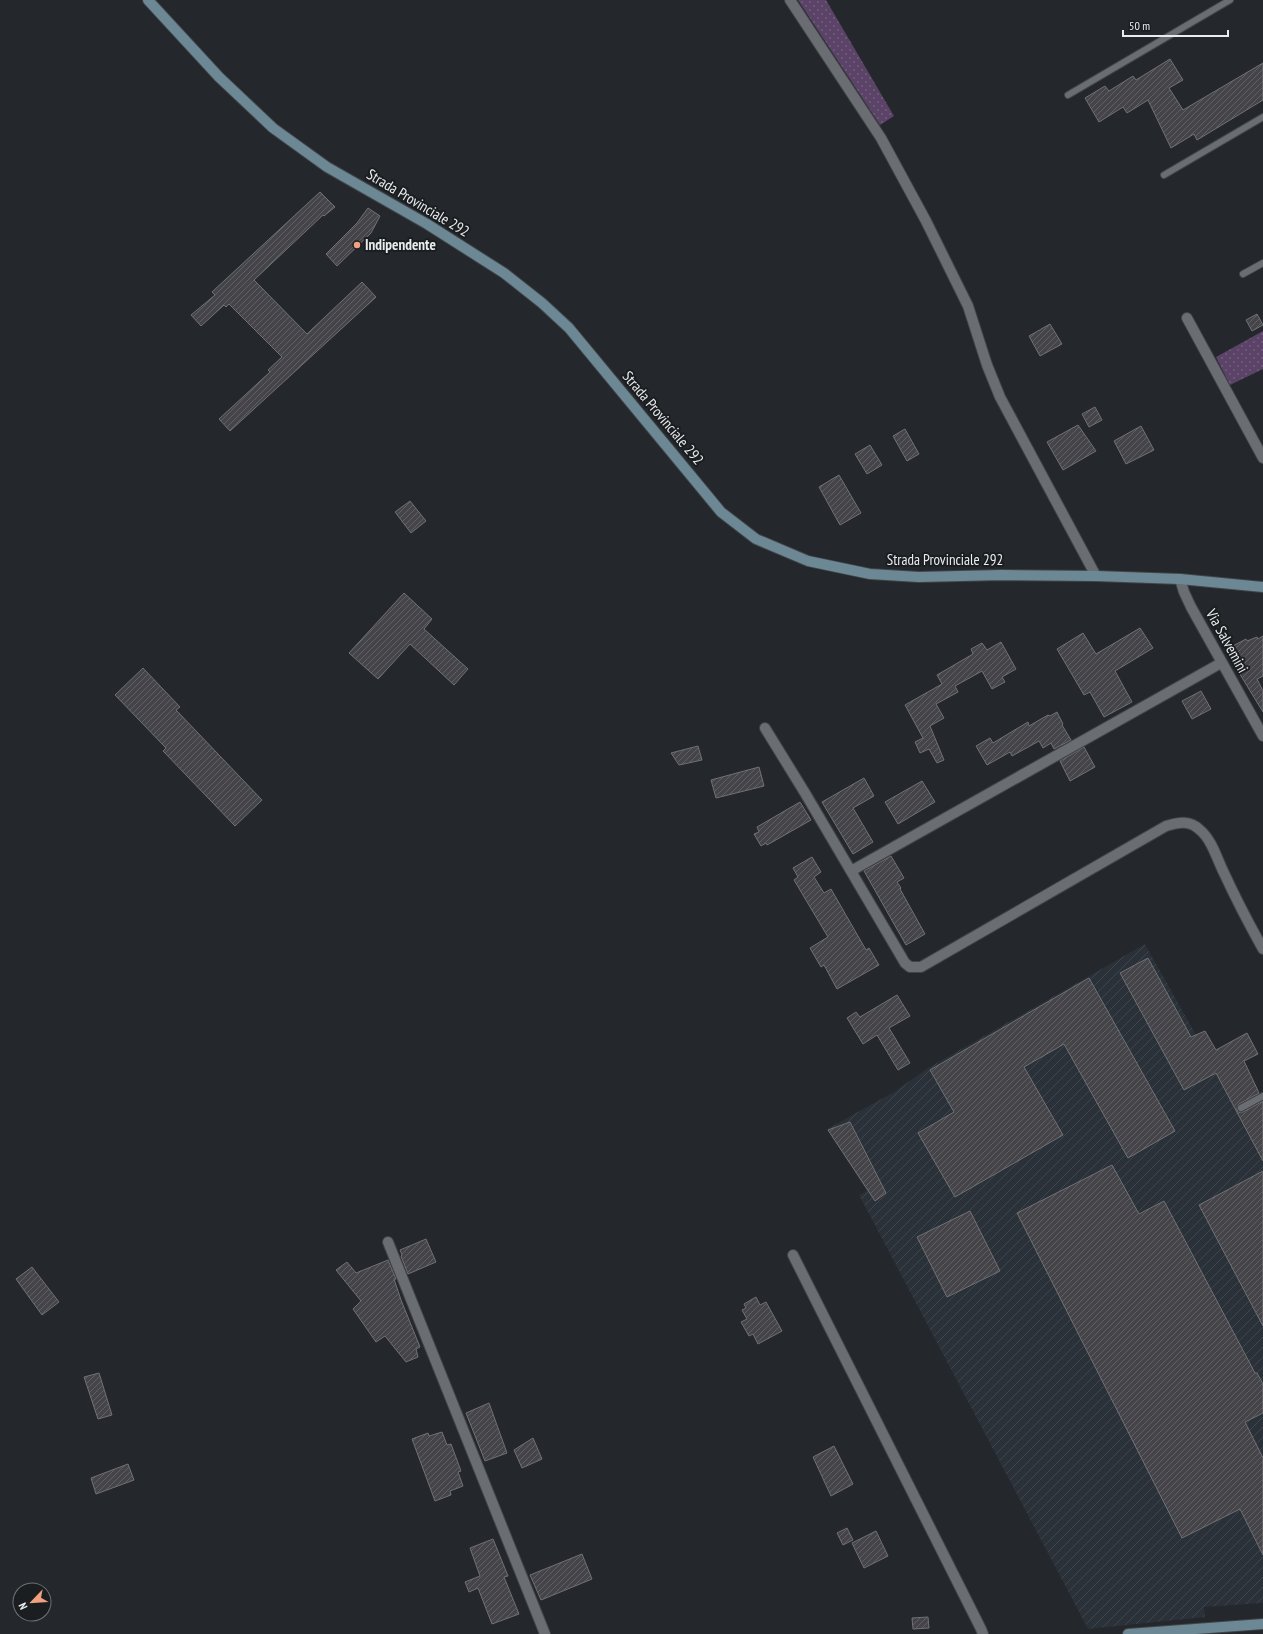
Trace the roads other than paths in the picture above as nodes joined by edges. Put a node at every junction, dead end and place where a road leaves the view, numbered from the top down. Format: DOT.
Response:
graph roads {
  1 [pos="148,0"];
  2 [pos="790,0"];
  3 [pos="1230,0"];
  4 [pos="1068,95"];
  5 [pos="1263,117"];
  6 [pos="1164,175"];
  7 [pos="1263,263"];
  8 [pos="1243,274"];
  9 [pos="1187,318"];
  10 [pos="1263,458"];
  11 [pos="1096,576"];
  12 [pos="1180,579"];
  13 [pos="1263,587"];
  14 [pos="1222,663"];
  15 [pos="765,728"];
  16 [pos="1263,736"];
  17 [pos="851,871"];
  18 [pos="1263,949"];
  19 [pos="1263,1096"];
  20 [pos="1241,1108"];
  21 [pos="388,1242"];
  22 [pos="793,1255"];
  23 [pos="1263,1624"];
  24 [pos="545,1634"];
  25 [pos="983,1634"];
  26 [pos="1128,1634"];
  1 -- 11 [label="street, Strada Provinciale 292"];
  2 -- 11 [label="street"];
  3 -- 4 [label="lane"];
  5 -- 6 [label="lane"];
  7 -- 8 [label="lane"];
  9 -- 10 [label="street"];
  11 -- 12 [label="street, Strada Provinciale 292"];
  12 -- 13 [label="street, Strada Provinciale 292"];
  12 -- 14 [label="street, Via Salvemini"];
  14 -- 16 [label="street, Via Salvemini"];
  14 -- 17 [label="street"];
  15 -- 17 [label="street"];
  17 -- 18 [label="street"];
  19 -- 20 [label="lane"];
  21 -- 24 [label="street"];
  22 -- 25 [label="street"];
  23 -- 26 [label="street"];
}
